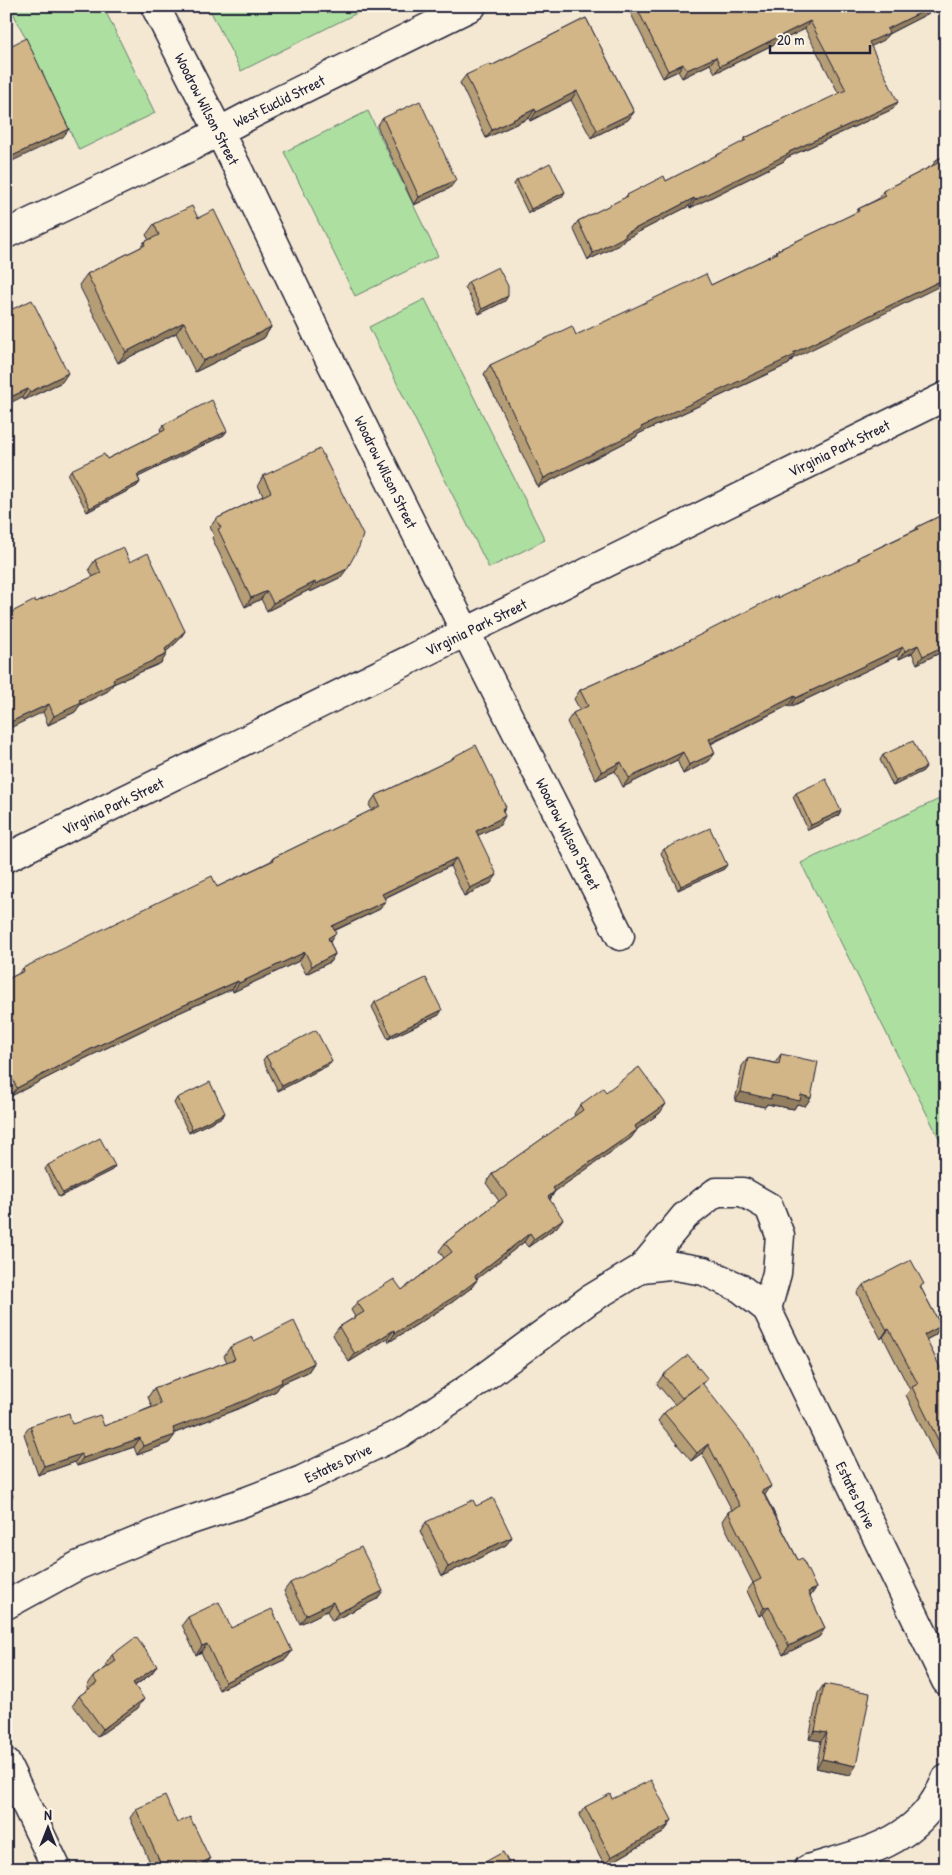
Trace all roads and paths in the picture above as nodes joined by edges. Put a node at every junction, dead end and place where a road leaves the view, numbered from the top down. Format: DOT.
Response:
graph roads {
  1 [pos="155,6"];
  2 [pos="472,6"];
  3 [pos="218,131"];
  4 [pos="6,234"];
  5 [pos="946,396"];
  6 [pos="466,631"];
  7 [pos="6,858"];
  8 [pos="620,936"];
  9 [pos="642,1268"];
  10 [pos="767,1309"];
  11 [pos="6,1605"];
  12 [pos="946,1681"];
  13 [pos="6,1764"];
  14 [pos="946,1778"];
  15 [pos="937,1812"];
  16 [pos="57,1869"];
  17 [pos="808,1869"];
  1 -- 3 [label="street, Woodrow Wilson Street"];
  2 -- 3 [label="street, West Euclid Street"];
  3 -- 4 [label="street, West Euclid Street"];
  3 -- 6 [label="street, Woodrow Wilson Street"];
  5 -- 6 [label="street, Virginia Park Street"];
  6 -- 7 [label="street, Virginia Park Street"];
  6 -- 8 [label="street, Woodrow Wilson Street"];
  9 -- 10 [label="street, Estates Drive"];
  9 -- 10 [label="street, Estates Drive"];
  9 -- 11 [label="street, Estates Drive"];
  10 -- 12 [label="street, Estates Drive"];
  13 -- 16 [label="street"];
  14 -- 15 [label="street"];
  15 -- 17 [label="street"];
}
